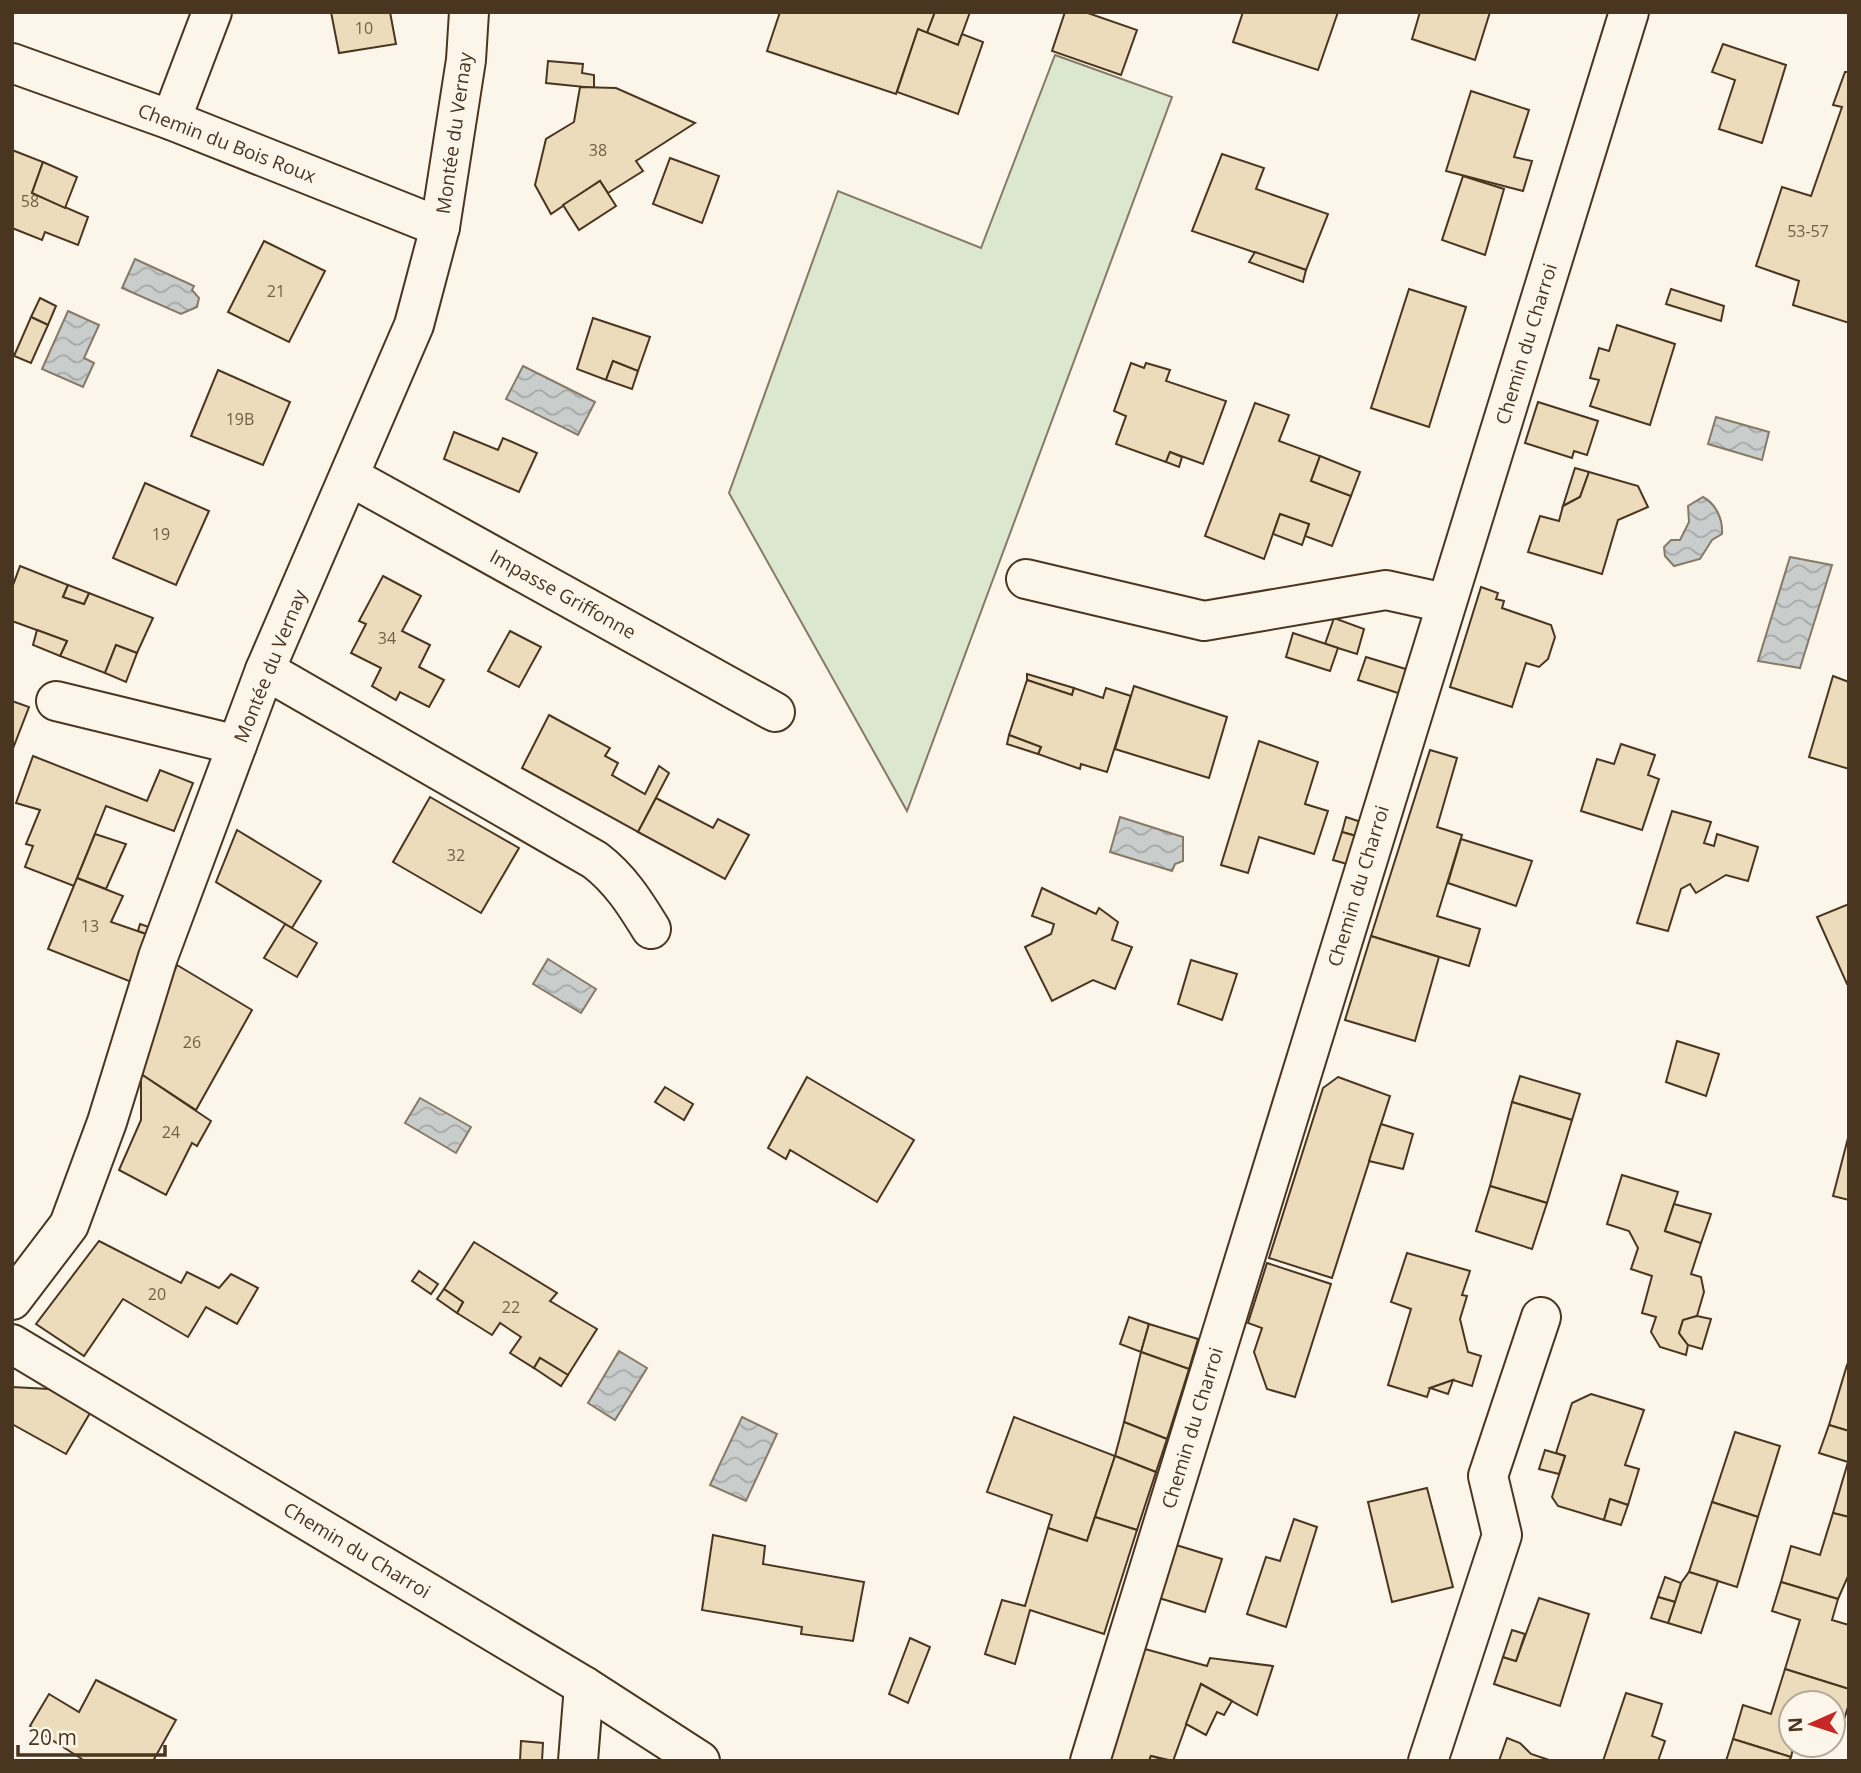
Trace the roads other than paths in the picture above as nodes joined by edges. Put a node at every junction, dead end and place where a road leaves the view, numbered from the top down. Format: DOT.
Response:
graph roads {
  1 [pos="212,12"];
  2 [pos="469,12"];
  3 [pos="1629,12"];
  4 [pos="12,64"];
  5 [pos="171,120"];
  6 [pos="440,227"];
  7 [pos="351,477"];
  8 [pos="1026,579"];
  9 [pos="1445,603"];
  10 [pos="265,670"];
  11 [pos="56,701"];
  12 [pos="775,712"];
  13 [pos="237,745"];
  14 [pos="652,929"];
  15 [pos="12,1300"];
  16 [pos="1541,1317"];
  17 [pos="12,1343"];
  18 [pos="584,1686"];
  19 [pos="578,1761"];
  20 [pos="700,1761"];
  21 [pos="1090,1761"];
  22 [pos="1428,1761"];
  1 -- 5 [label="street"];
  2 -- 6 [label="street, Montée du Vernay"];
  3 -- 9 [label="street, Chemin du Charroi"];
  4 -- 5 [label="street, Chemin du Bois Roux"];
  5 -- 6 [label="street, Chemin du Bois Roux"];
  6 -- 7 [label="street, Montée du Vernay"];
  7 -- 10 [label="street, Montée du Vernay"];
  7 -- 12 [label="street, Impasse Griffonne"];
  8 -- 9 [label="street"];
  9 -- 21 [label="street, Chemin du Charroi"];
  10 -- 13 [label="street, Montée du Vernay"];
  10 -- 14 [label="street"];
  11 -- 13 [label="street"];
  13 -- 15 [label="street, Montée du Vernay"];
  16 -- 22 [label="street"];
  17 -- 18 [label="street, Chemin du Charroi"];
  18 -- 19 [label="street"];
  18 -- 20 [label="street, Chemin du Charroi"];
}
